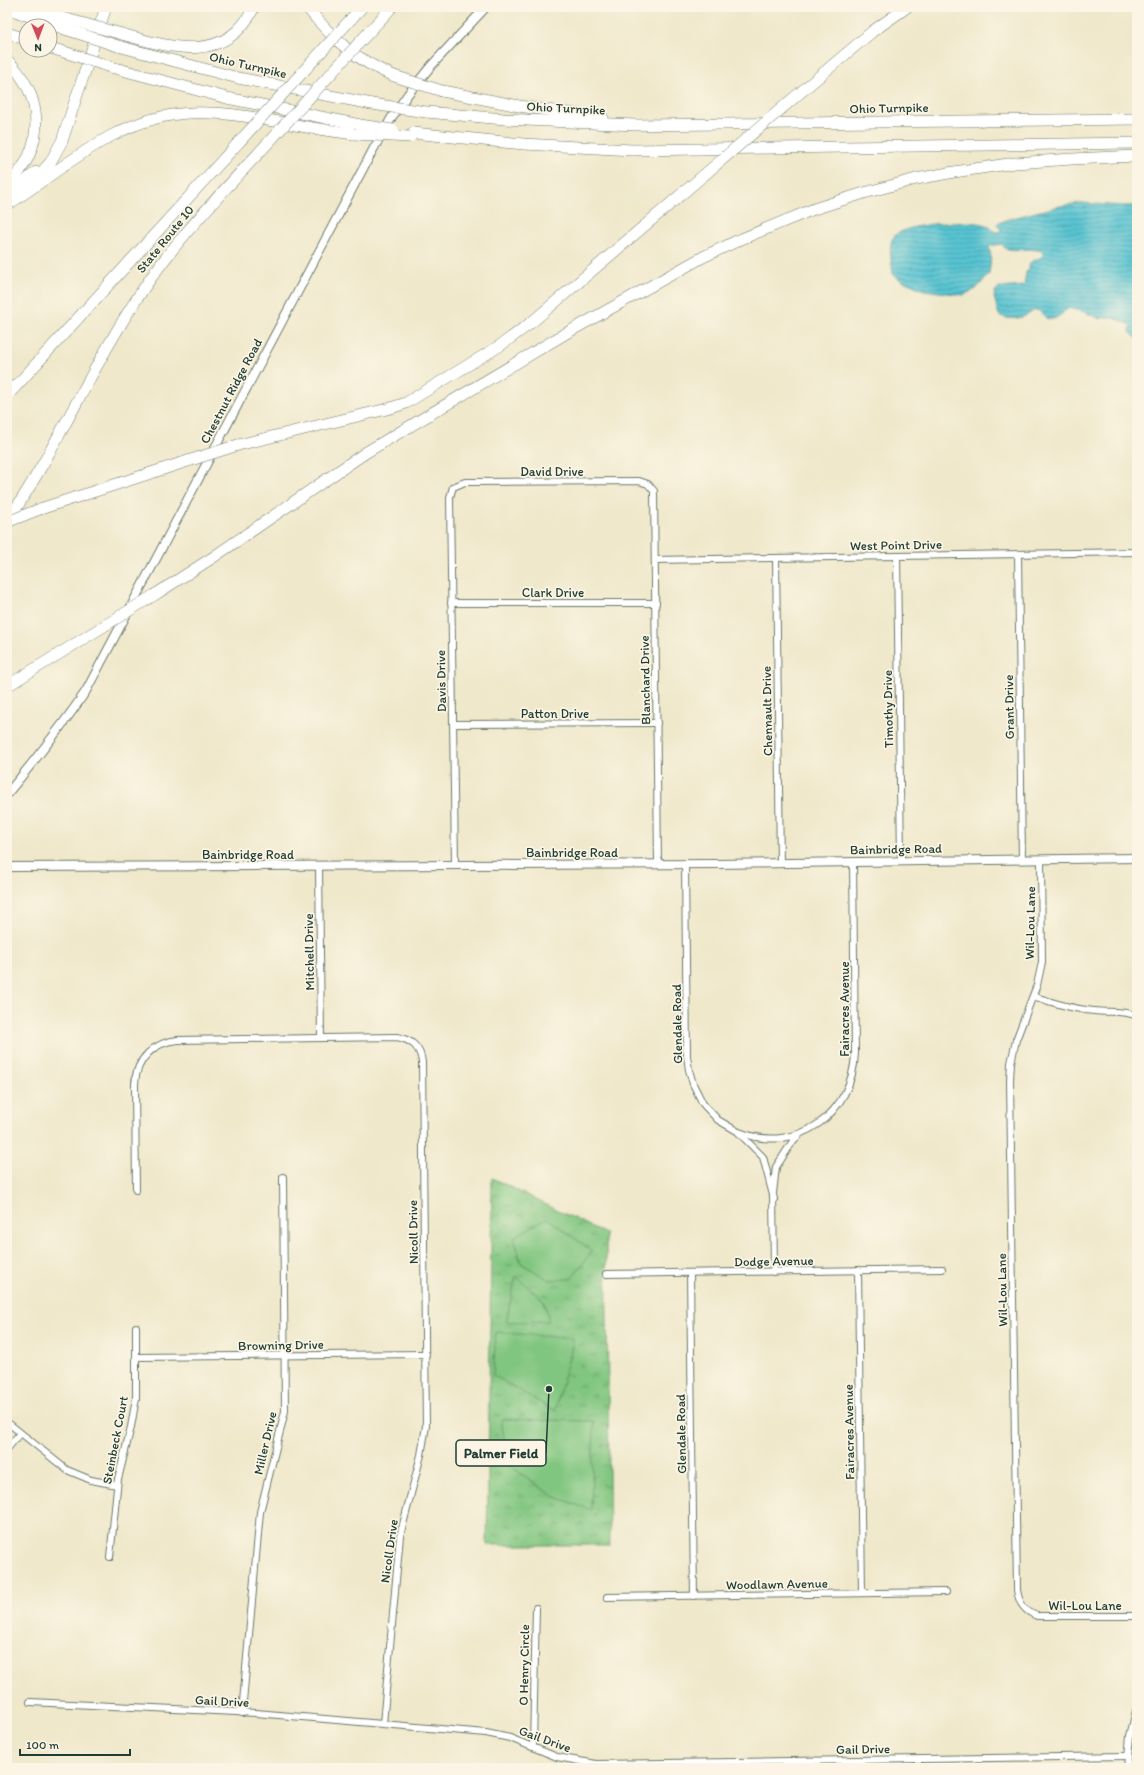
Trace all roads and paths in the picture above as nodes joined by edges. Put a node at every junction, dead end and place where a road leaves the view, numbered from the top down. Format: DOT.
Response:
graph roads {
  1 [pos="25,7"];
  2 [pos="100,7"];
  3 [pos="106,7"];
  4 [pos="254,7"];
  5 [pos="307,7"];
  6 [pos="362,7"];
  7 [pos="392,7"];
  8 [pos="486,7"];
  9 [pos="907,7"];
  10 [pos="7,8"];
  11 [pos="69,25"];
  12 [pos="7,33"];
  13 [pos="18,36"];
  14 [pos="58,50"];
  15 [pos="7,60"];
  16 [pos="1137,119"];
  17 [pos="635,124"];
  18 [pos="357,130"];
  19 [pos="1137,143"];
  20 [pos="1137,156"];
  21 [pos="7,185"];
  22 [pos="7,193"];
  23 [pos="7,204"];
  24 [pos="7,396"];
  25 [pos="655,496"];
  26 [pos="450,497"];
  27 [pos="7,522"];
  28 [pos="1137,552"];
  29 [pos="1018,554"];
  30 [pos="897,556"];
  31 [pos="776,558"];
  32 [pos="655,560"];
  33 [pos="656,602"];
  34 [pos="451,603"];
  35 [pos="7,686"];
  36 [pos="453,724"];
  37 [pos="657,724"];
  38 [pos="7,794"];
  39 [pos="1137,858"];
  40 [pos="1042,859"];
  41 [pos="1022,860"];
  42 [pos="901,861"];
  43 [pos="853,862"];
  44 [pos="780,863"];
  45 [pos="658,864"];
  46 [pos="685,864"];
  47 [pos="455,865"];
  48 [pos="319,866"];
  49 [pos="7,867"];
  50 [pos="1033,996"];
  51 [pos="1137,1016"];
  52 [pos="321,1038"];
  53 [pos="737,1131"];
  54 [pos="801,1133"];
  55 [pos="283,1177"];
  56 [pos="136,1190"];
  57 [pos="774,1199"];
  58 [pos="942,1269"];
  59 [pos="858,1270"];
  60 [pos="774,1272"];
  61 [pos="690,1273"];
  62 [pos="606,1274"];
  63 [pos="136,1327"];
  64 [pos="426,1354"];
  65 [pos="285,1356"];
  66 [pos="136,1358"];
  67 [pos="7,1422"];
  68 [pos="20,1433"];
  69 [pos="7,1449"];
  70 [pos="117,1485"];
  71 [pos="110,1557"];
  72 [pos="946,1592"];
  73 [pos="862,1593"];
  74 [pos="694,1596"];
  75 [pos="607,1597"];
  76 [pos="536,1608"];
  77 [pos="1137,1616"];
  78 [pos="30,1702"];
  79 [pos="1137,1707"];
  80 [pos="242,1713"];
  81 [pos="383,1724"];
  82 [pos="533,1747"];
  83 [pos="1127,1756"];
  84 [pos="676,1766"];
  85 [pos="1127,1768"];
  1 -- 11 [label="highway"];
  2 -- 22 [label="highway"];
  3 -- 23 [label="highway"];
  4 -- 11 [label="highway, bridge"];
  5 -- 17 [label="highway, bridge"];
  6 -- 24 [label="highway, State Route 10, bridge"];
  7 -- 27 [label="highway, State Route 10, bridge"];
  8 -- 38 [label="street, Chestnut Ridge Road"];
  9 -- 27 [label="highway, bridge"];
  10 -- 11 [label="highway, Ohio Turnpike"];
  11 -- 17 [label="highway, Ohio Turnpike, bridge"];
  12 -- 13 [label="highway"];
  14 -- 18 [label="highway, bridge"];
  15 -- 21 [label="highway"];
  16 -- 17 [label="highway, Ohio Turnpike"];
  18 -- 19 [label="highway, bridge"];
  18 -- 23 [label="highway"];
  20 -- 35 [label="highway, bridge"];
  25 -- 26 [label="street, David Drive"];
  25 -- 32 [label="street, Blanchard Drive"];
  26 -- 34 [label="street, Davis Drive"];
  28 -- 29 [label="street, West Point Drive"];
  29 -- 30 [label="street, West Point Drive"];
  29 -- 41 [label="street, Grant Drive"];
  30 -- 31 [label="street, West Point Drive"];
  30 -- 42 [label="street, Timothy Drive"];
  31 -- 32 [label="street, West Point Drive"];
  31 -- 44 [label="street, Chennault Drive"];
  32 -- 33 [label="street, Blanchard Drive"];
  33 -- 34 [label="street, Clark Drive"];
  33 -- 37 [label="street, Blanchard Drive"];
  34 -- 36 [label="street, Davis Drive"];
  36 -- 37 [label="street, Patton Drive"];
  36 -- 47 [label="street, Davis Drive"];
  37 -- 45 [label="street, Blanchard Drive"];
  39 -- 40 [label="street, Bainbridge Road"];
  40 -- 41 [label="street, Bainbridge Road"];
  40 -- 50 [label="street, Wil-Lou Lane"];
  41 -- 42 [label="street, Bainbridge Road"];
  42 -- 43 [label="street, Bainbridge Road"];
  43 -- 44 [label="street, Bainbridge Road"];
  43 -- 54 [label="street, Fairacres Avenue"];
  44 -- 46 [label="street, Bainbridge Road"];
  45 -- 46 [label="street, Bainbridge Road"];
  45 -- 47 [label="street, Bainbridge Road"];
  46 -- 53 [label="street, Glendale Road"];
  47 -- 48 [label="street, Bainbridge Road"];
  48 -- 49 [label="street, Bainbridge Road"];
  48 -- 52 [label="street, Mitchell Drive"];
  50 -- 51 [label="street"];
  50 -- 77 [label="street, Wil-Lou Lane"];
  52 -- 56 [label="street, Nicoll Drive"];
  52 -- 64 [label="street, Nicoll Drive"];
  53 -- 54 [label="street, Fairacres Avenue"];
  53 -- 57 [label="street, Glendale Road"];
  54 -- 57 [label="street, Fairacres Avenue"];
  55 -- 65 [label="street, Miller Drive"];
  57 -- 60 [label="street, Fairacres Avenue"];
  58 -- 59 [label="street, Dodge Avenue"];
  59 -- 60 [label="street, Dodge Avenue"];
  59 -- 73 [label="street, Fairacres Avenue"];
  60 -- 61 [label="street, Dodge Avenue"];
  61 -- 62 [label="street, Dodge Avenue"];
  61 -- 74 [label="street, Glendale Road"];
  63 -- 66 [label="street, Steinbeck Court"];
  64 -- 65 [label="street, Browning Drive"];
  64 -- 81 [label="street, Nicoll Drive"];
  65 -- 66 [label="street, Browning Drive"];
  65 -- 80 [label="street, Miller Drive"];
  66 -- 70 [label="street, Steinbeck Court"];
  67 -- 68 [label="street"];
  68 -- 69 [label="street"];
  68 -- 70 [label="street"];
  70 -- 71 [label="street, Steinbeck Court"];
  72 -- 73 [label="street, Woodlawn Avenue"];
  73 -- 74 [label="street, Woodlawn Avenue"];
  74 -- 75 [label="street, Woodlawn Avenue"];
  76 -- 82 [label="street, O Henry Circle"];
  78 -- 80 [label="street, Gail Drive"];
  79 -- 83 [label="street"];
  80 -- 81 [label="street, Gail Drive"];
  81 -- 82 [label="street, Gail Drive"];
  82 -- 84 [label="street, Gail Drive"];
  83 -- 84 [label="street, Gail Drive"];
  83 -- 85 [label="street"];
}
